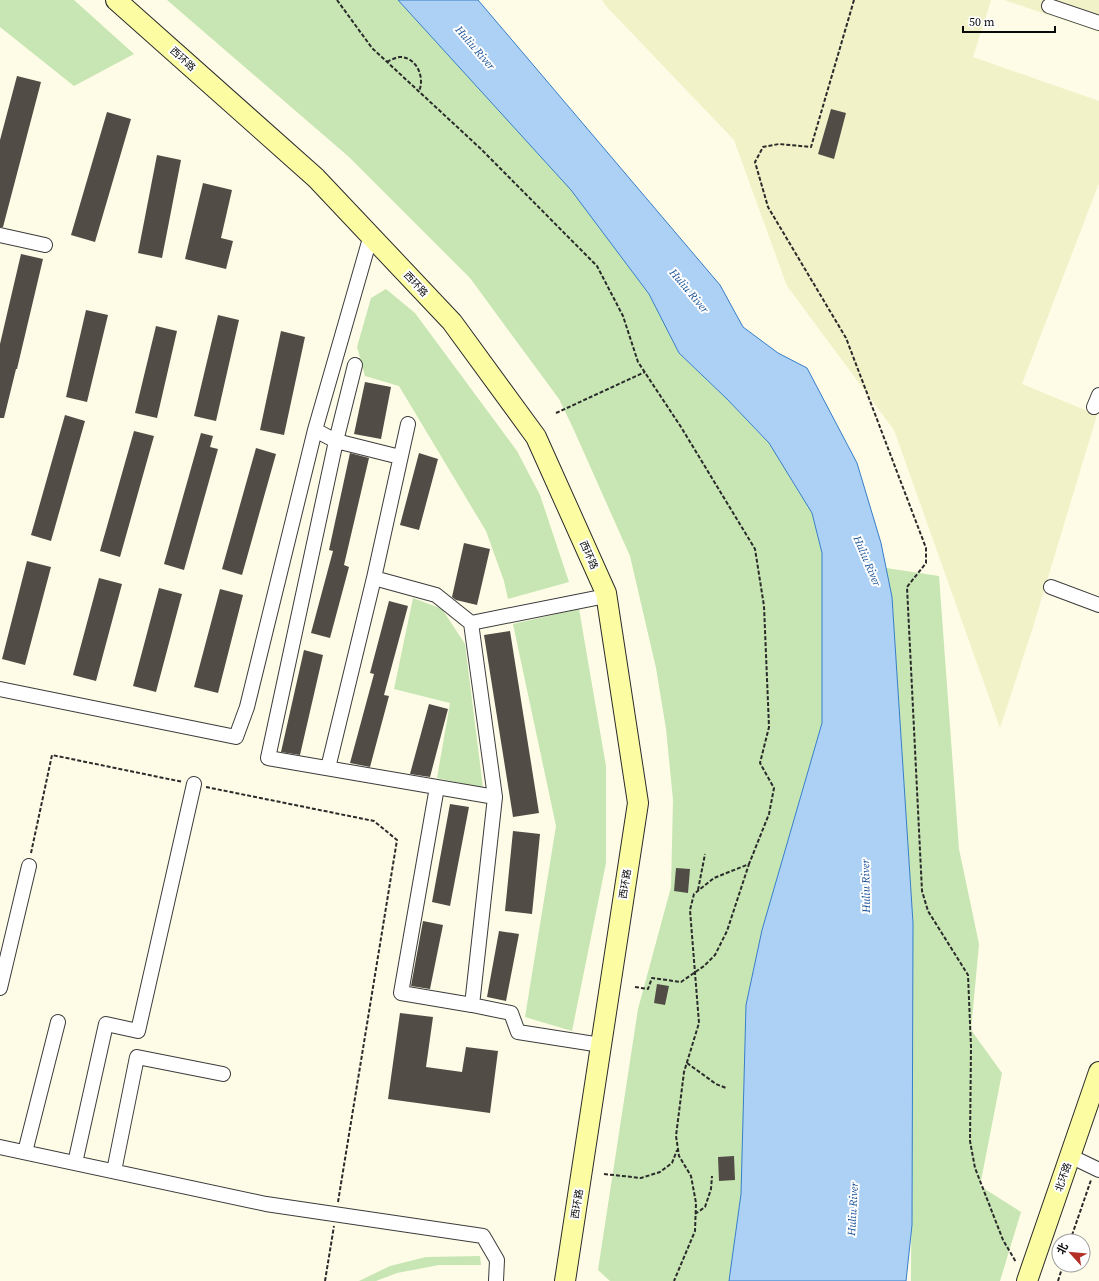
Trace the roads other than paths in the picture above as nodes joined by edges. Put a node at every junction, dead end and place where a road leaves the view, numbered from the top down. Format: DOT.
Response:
graph roads {
  1 [pos="116,0"];
  2 [pos="1049,6"];
  3 [pos="1099,23"];
  4 [pos="0,235"];
  5 [pos="370,235"];
  6 [pos="45,245"];
  7 [pos="355,365"];
  8 [pos="408,424"];
  9 [pos="315,430"];
  10 [pos="336,441"];
  11 [pos="400,457"];
  12 [pos="374,578"];
  13 [pos="1051,587"];
  14 [pos="606,596"];
  15 [pos="1099,605"];
  16 [pos="471,623"];
  17 [pos="0,689"];
  18 [pos="328,768"];
  19 [pos="194,784"];
  20 [pos="437,787"];
  21 [pos="495,797"];
  22 [pos="29,866"];
  23 [pos="0,988"];
  24 [pos="472,1005"];
  25 [pos="58,1022"];
  26 [pos="601,1045"];
  27 [pos="1099,1072"];
  28 [pos="223,1074"];
  29 [pos="0,1147"];
  30 [pos="25,1152"];
  31 [pos="1070,1156"];
  32 [pos="75,1163"];
  33 [pos="1097,1169"];
  34 [pos="114,1171"];
  35 [pos="496,1281"];
  36 [pos="565,1281"];
  37 [pos="1027,1281"];
  1 -- 5 [label="main road, 西环路"];
  2 -- 3 [label="street"];
  4 -- 6 [label="street"];
  5 -- 9 [label="street"];
  5 -- 14 [label="main road, 西环路"];
  7 -- 10 [label="street"];
  8 -- 11 [label="street"];
  9 -- 10 [label="street"];
  9 -- 17 [label="street"];
  10 -- 11 [label="street"];
  10 -- 18 [label="street"];
  11 -- 12 [label="street"];
  12 -- 16 [label="street"];
  12 -- 18 [label="street"];
  13 -- 15 [label="street"];
  14 -- 16 [label="street"];
  14 -- 26 [label="main road, 西环路"];
  16 -- 21 [label="street"];
  18 -- 20 [label="street"];
  19 -- 32 [label="street"];
  20 -- 21 [label="street"];
  20 -- 24 [label="street"];
  21 -- 24 [label="street"];
  22 -- 23 [label="street"];
  24 -- 26 [label="street"];
  25 -- 30 [label="street"];
  26 -- 36 [label="main road, 西环路"];
  27 -- 31 [label="main road, 北环路"];
  28 -- 34 [label="street"];
  29 -- 30 [label="street"];
  30 -- 32 [label="street"];
  31 -- 33 [label="street"];
  31 -- 37 [label="main road, 北环路"];
  32 -- 34 [label="street"];
  34 -- 35 [label="street"];
}
